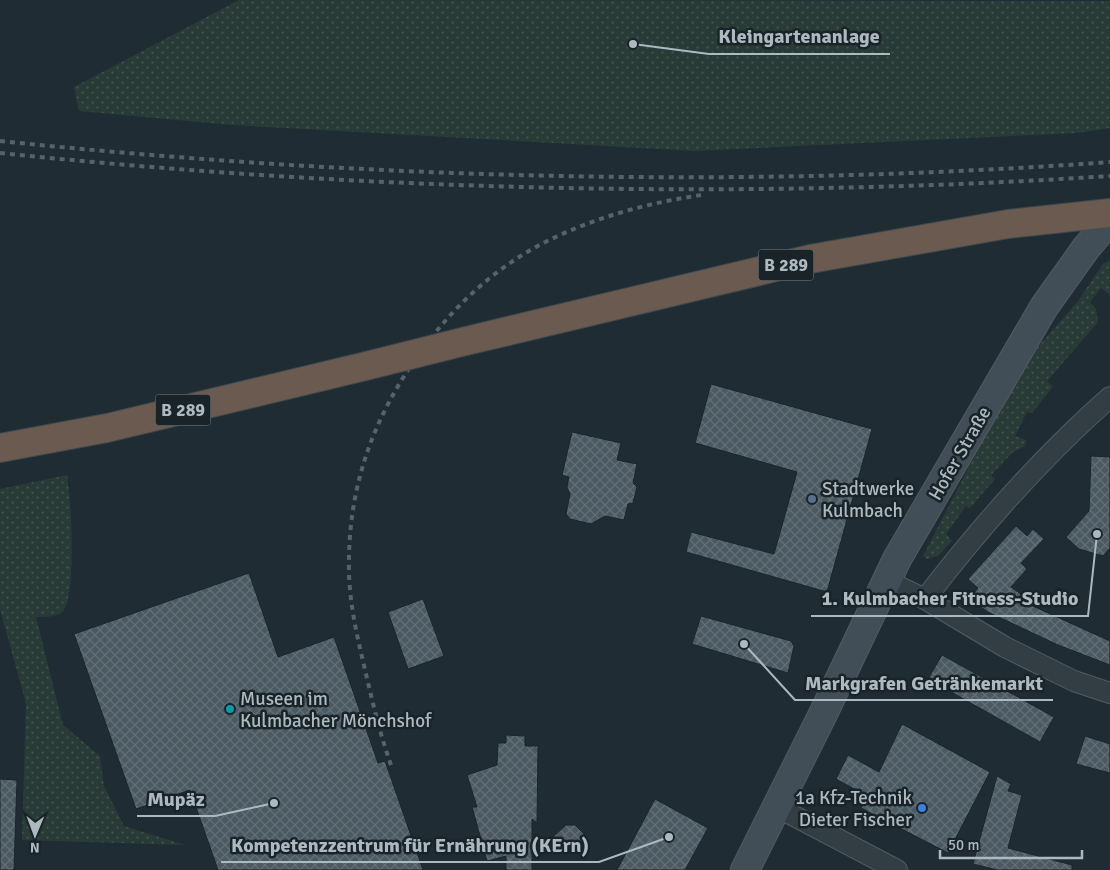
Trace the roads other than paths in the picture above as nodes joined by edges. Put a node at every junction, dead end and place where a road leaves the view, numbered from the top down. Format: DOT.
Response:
graph roads {
  1 [pos="1110,213"];
  2 [pos="1110,220"];
  3 [pos="1110,397"];
  4 [pos="0,448"];
  5 [pos="887,581"];
  6 [pos="925,599"];
  7 [pos="1110,693"];
  8 [pos="777,807"];
  9 [pos="745,870"];
  10 [pos="897,870"];
  1 -- 4 [label="highway, B 289, bridge"];
  2 -- 5 [label="street, Hofer Straße"];
  3 -- 6 [label="street"];
  5 -- 6 [label="street"];
  5 -- 8 [label="street, Hofer Straße"];
  6 -- 7 [label="street"];
  8 -- 9 [label="street, Hofer Straße"];
  8 -- 10 [label="street"];
}
